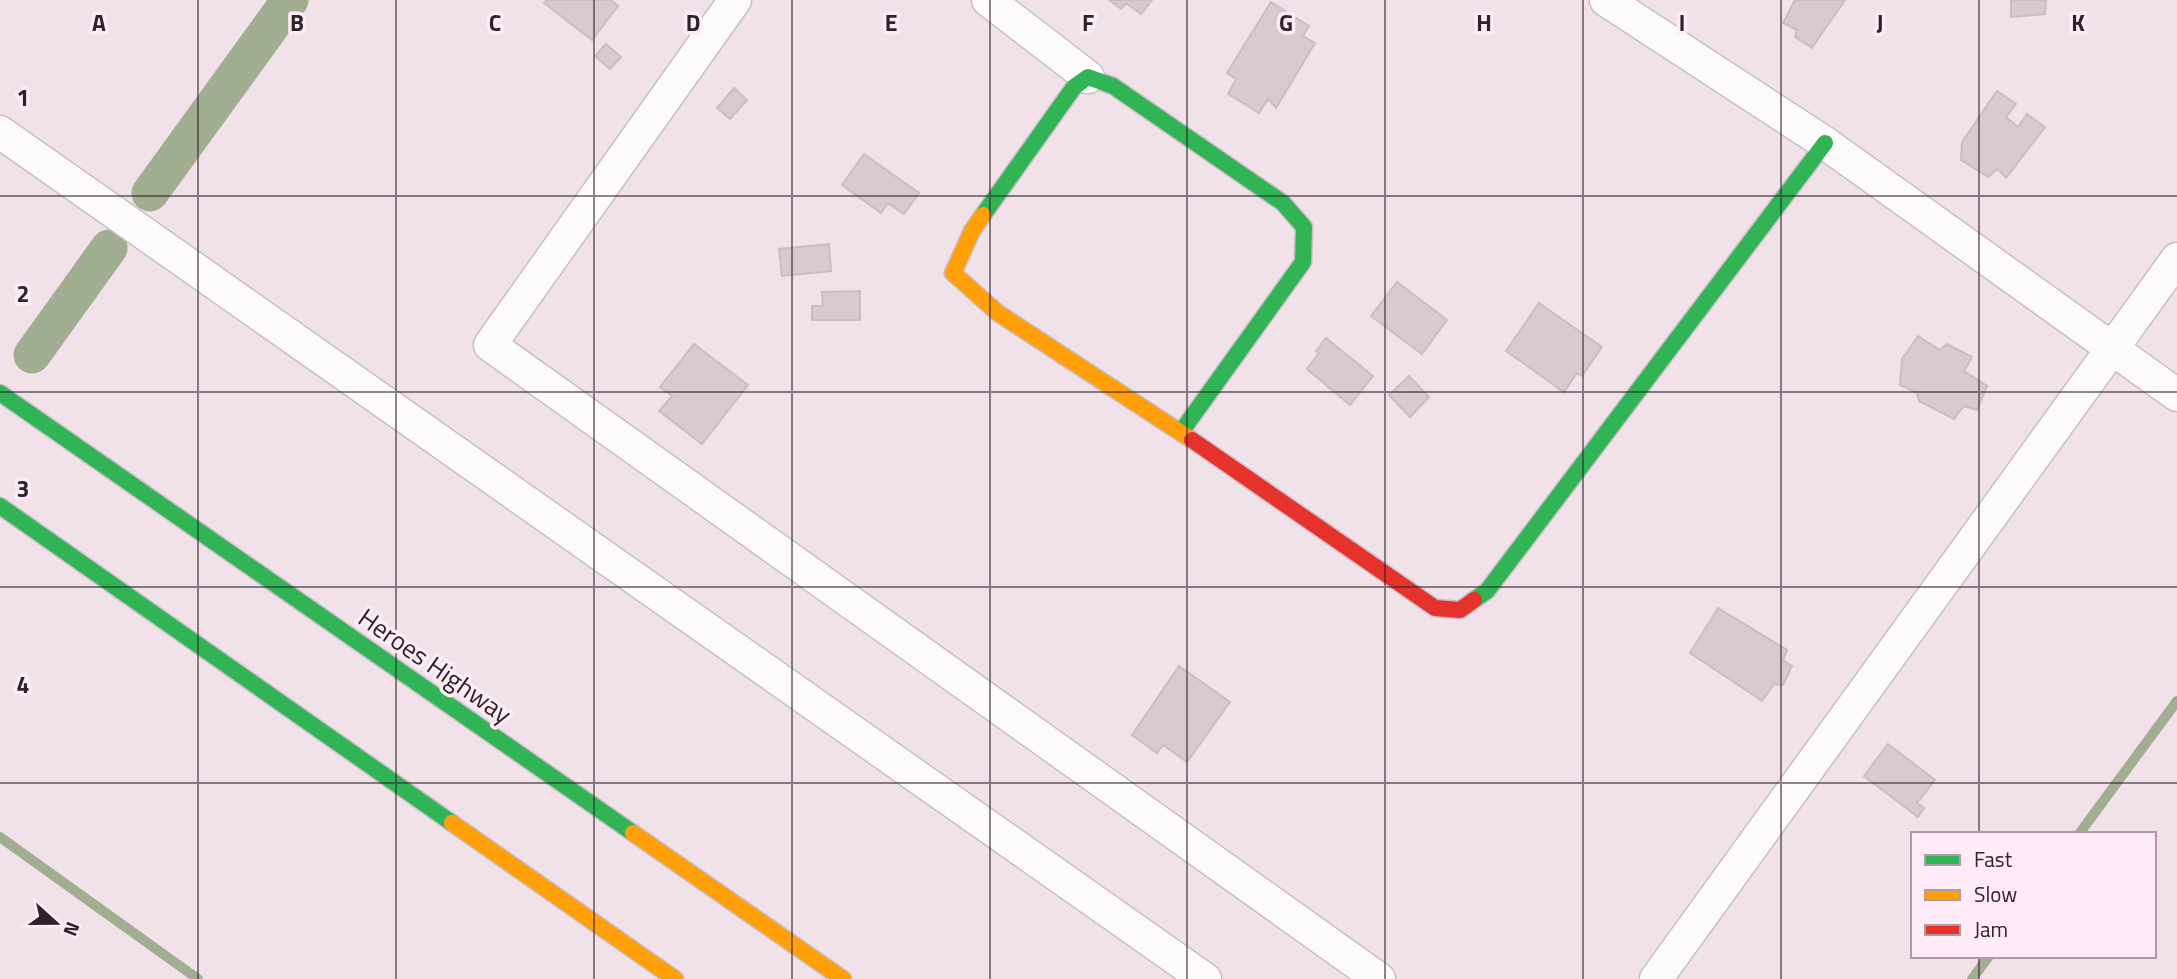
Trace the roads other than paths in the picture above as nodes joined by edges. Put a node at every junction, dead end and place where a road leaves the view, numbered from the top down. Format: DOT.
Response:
graph roads {
  1 [pos="734,0"];
  2 [pos="988,0"];
  3 [pos="1606,0"];
  4 [pos="1088,77"];
  5 [pos="0,132"];
  6 [pos="1825,143"];
  7 [pos="2177,259"];
  8 [pos="2112,349"];
  9 [pos="0,393"];
  10 [pos="2177,395"];
  11 [pos="1181,432"];
  12 [pos="0,506"];
  13 [pos="674,979"];
  14 [pos="843,979"];
  15 [pos="1205,979"];
  16 [pos="1379,979"];
  17 [pos="1656,979"];
  1 -- 16 [label="street"];
  2 -- 4 [label="street"];
  3 -- 6 [label="street"];
  4 -- 11 [label="street"];
  4 -- 11 [label="street"];
  5 -- 15 [label="street"];
  6 -- 8 [label="street"];
  6 -- 11 [label="street"];
  7 -- 8 [label="street"];
  8 -- 10 [label="street"];
  8 -- 17 [label="street"];
  9 -- 14 [label="street, Heroes Highway"];
  12 -- 13 [label="street"];
}
